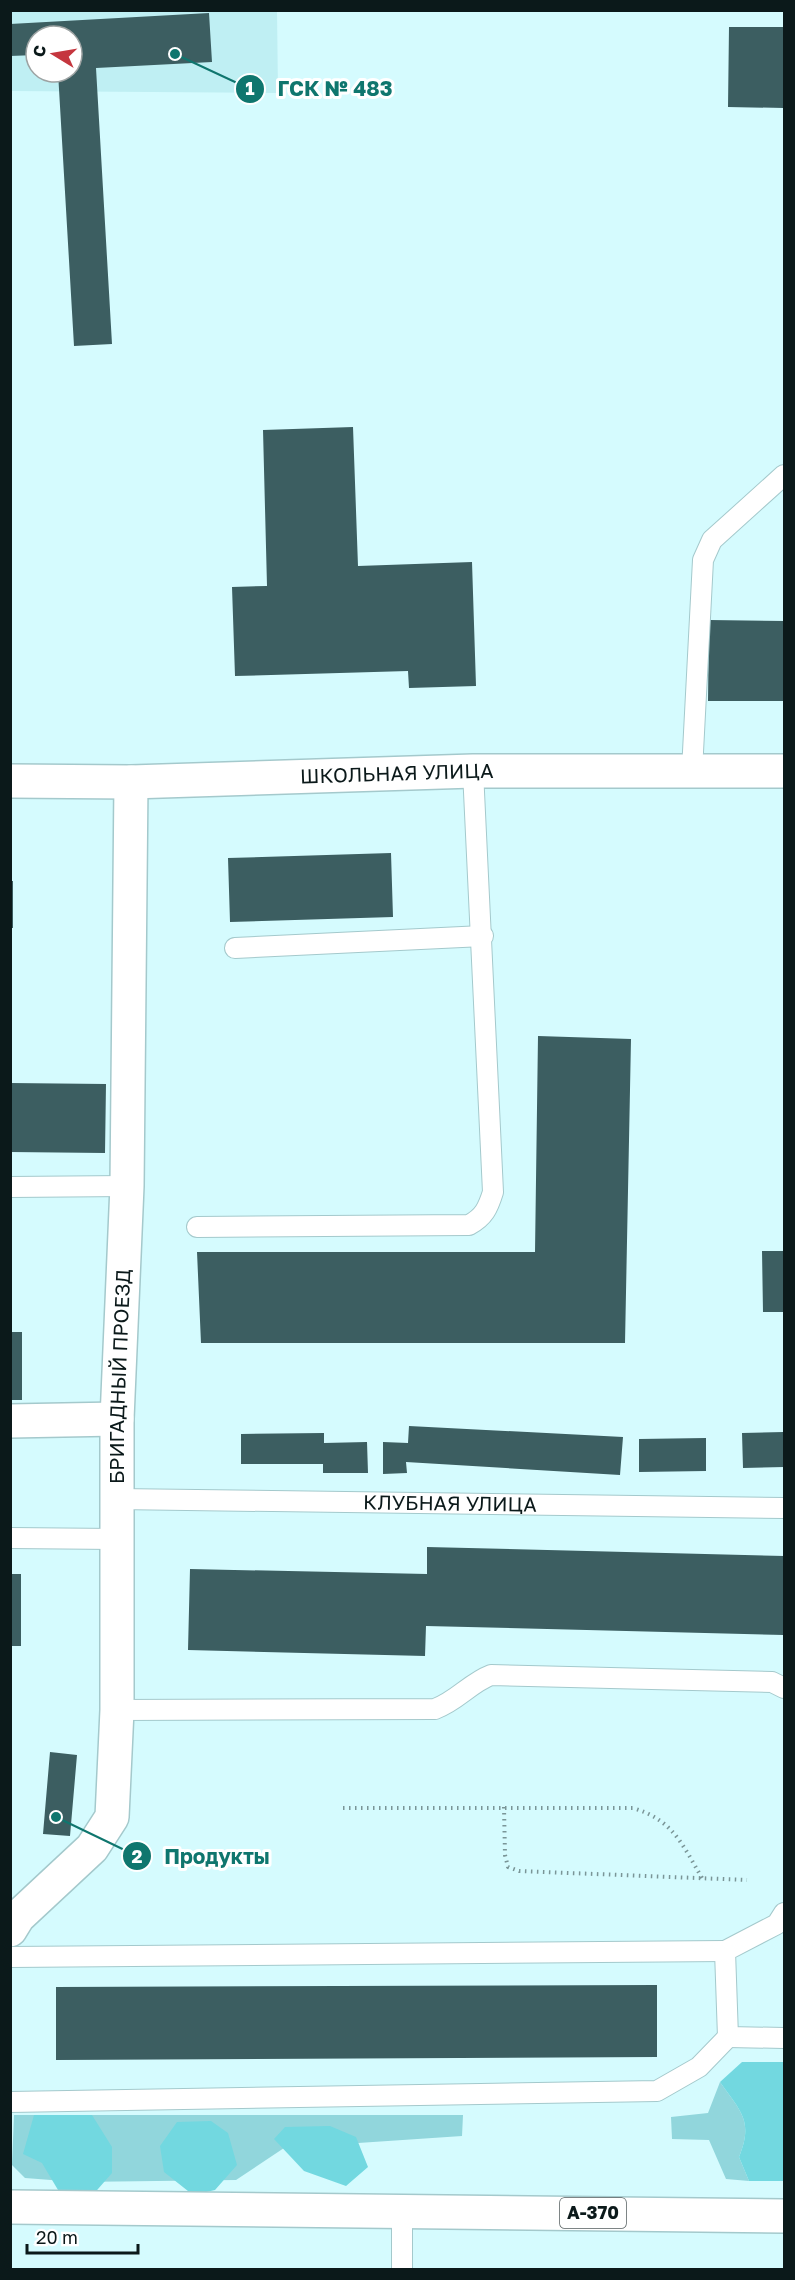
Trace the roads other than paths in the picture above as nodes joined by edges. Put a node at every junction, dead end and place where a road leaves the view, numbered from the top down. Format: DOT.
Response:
graph roads {
  1 [pos="784,475"];
  2 [pos="473,771"];
  3 [pos="692,771"];
  4 [pos="784,771"];
  5 [pos="10,781"];
  6 [pos="131,782"];
  7 [pos="483,936"];
  8 [pos="235,948"];
  9 [pos="127,1186"];
  10 [pos="10,1187"];
  11 [pos="197,1227"];
  12 [pos="117,1419"];
  13 [pos="10,1421"];
  14 [pos="117,1499"];
  15 [pos="784,1508"];
  16 [pos="10,1538"];
  17 [pos="115,1539"];
  18 [pos="784,1688"];
  19 [pos="117,1710"];
  20 [pos="784,1913"];
  21 [pos="10,1930"];
  22 [pos="725,1952"];
  23 [pos="10,1957"];
  24 [pos="728,2037"];
  25 [pos="784,2038"];
  26 [pos="10,2102"];
  27 [pos="10,2207"];
  28 [pos="402,2210"];
  29 [pos="784,2216"];
  30 [pos="402,2270"];
  1 -- 3 [label="lane"];
  2 -- 3 [label="main road, ШКОЛЬНАЯ УЛИЦА"];
  2 -- 6 [label="main road, ШКОЛЬНАЯ УЛИЦА"];
  2 -- 7 [label="lane"];
  3 -- 4 [label="main road, ШКОЛЬНАЯ УЛИЦА"];
  5 -- 6 [label="main road, ШКОЛЬНАЯ УЛИЦА"];
  6 -- 9 [label="main road, БРИГАДНЫЙ ПРОЕЗД"];
  7 -- 8 [label="lane"];
  7 -- 11 [label="lane"];
  9 -- 10 [label="lane"];
  9 -- 12 [label="main road, БРИГАДНЫЙ ПРОЕЗД"];
  12 -- 13 [label="main road"];
  12 -- 14 [label="main road, БРИГАДНЫЙ ПРОЕЗД"];
  14 -- 15 [label="lane, КЛУБНАЯ УЛИЦА"];
  14 -- 17 [label="main road, БРИГАДНЫЙ ПРОЕЗД"];
  16 -- 17 [label="lane"];
  17 -- 19 [label="main road, БРИГАДНЫЙ ПРОЕЗД"];
  18 -- 19 [label="lane"];
  19 -- 21 [label="main road, БРИГАДНЫЙ ПРОЕЗД"];
  20 -- 22 [label="lane"];
  22 -- 23 [label="lane"];
  22 -- 24 [label="lane"];
  24 -- 25 [label="lane"];
  24 -- 26 [label="lane"];
  27 -- 28 [label="main road, А-370"];
  28 -- 29 [label="main road, А-370"];
  28 -- 30 [label="lane"];
}
